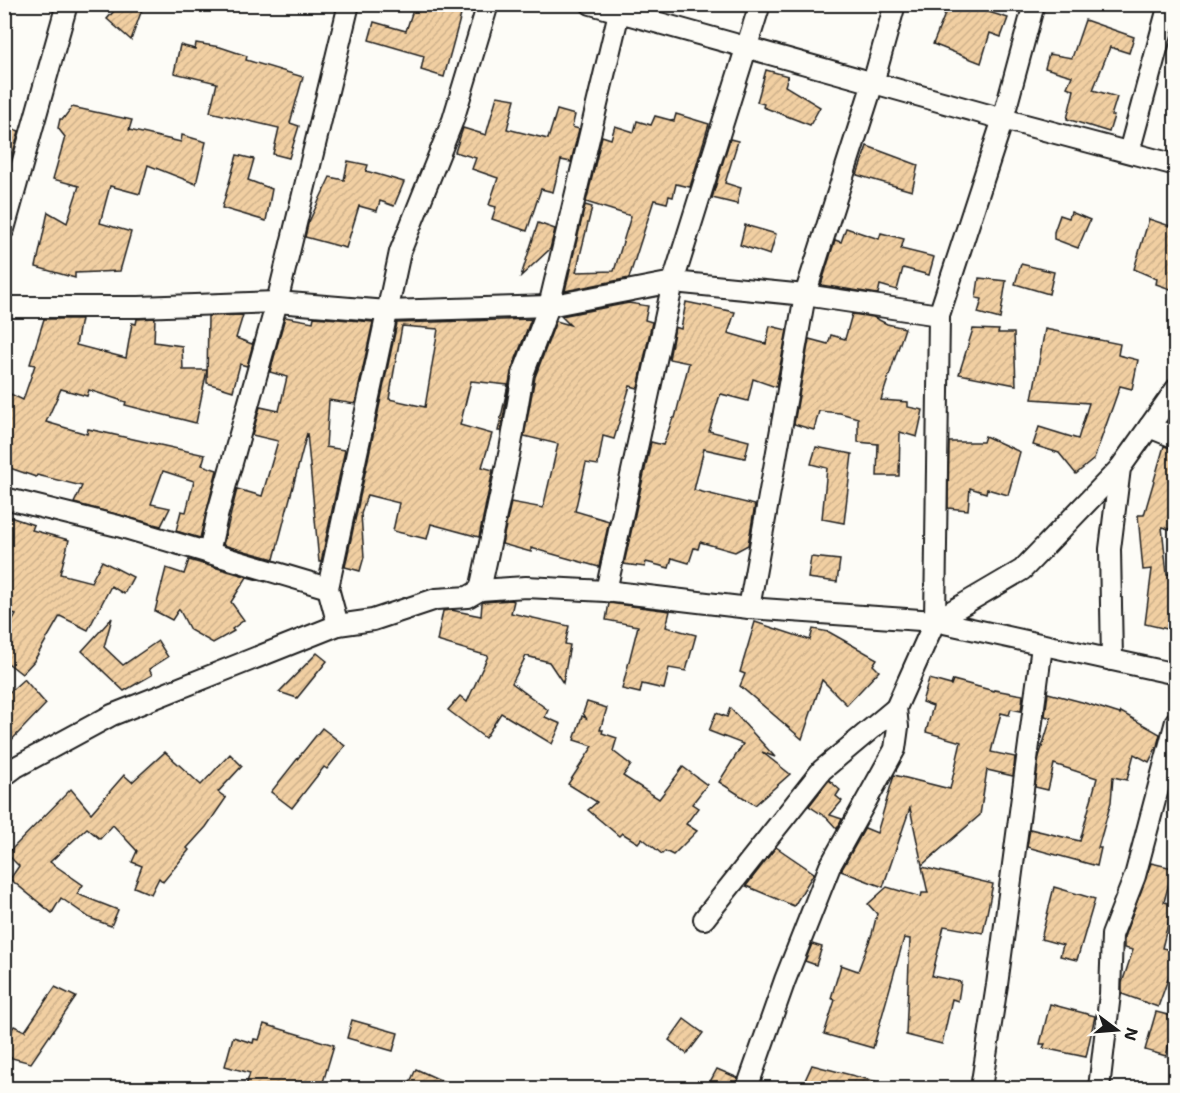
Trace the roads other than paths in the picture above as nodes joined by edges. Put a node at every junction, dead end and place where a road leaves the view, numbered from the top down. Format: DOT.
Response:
graph roads {
  1 [pos="67,4"];
  2 [pos="349,4"];
  3 [pos="488,4"];
  4 [pos="591,4"];
  5 [pos="760,4"];
  6 [pos="895,4"];
  7 [pos="1034,4"];
  8 [pos="1169,4"];
  9 [pos="620,8"];
  10 [pos="747,48"];
  11 [pos="873,83"];
  12 [pos="1003,119"];
  13 [pos="1129,152"];
  14 [pos="1176,165"];
  15 [pos="5,224"];
  16 [pos="673,282"];
  17 [pos="805,295"];
  18 [pos="277,302"];
  19 [pos="549,306"];
  20 [pos="4,307"];
  21 [pos="387,311"];
  22 [pos="939,315"];
  23 [pos="1176,389"];
  24 [pos="1149,427"];
  25 [pos="1176,438"];
  26 [pos="1120,468"];
  27 [pos="4,498"];
  28 [pos="209,554"];
  29 [pos="328,588"];
  30 [pos="480,590"];
  31 [pos="606,591"];
  32 [pos="749,608"];
  33 [pos="935,621"];
  34 [pos="338,625"];
  35 [pos="1042,646"];
  36 [pos="1112,660"];
  37 [pos="1176,674"];
  38 [pos="896,708"];
  39 [pos="1176,721"];
  40 [pos="4,777"];
  41 [pos="704,919"];
  42 [pos="747,1089"];
  43 [pos="981,1089"];
  44 [pos="1099,1089"];
  1 -- 15 [label="street"];
  2 -- 18 [label="street"];
  3 -- 21 [label="street"];
  4 -- 9 [label="street"];
  5 -- 10 [label="street"];
  6 -- 11 [label="street"];
  7 -- 12 [label="street"];
  8 -- 13 [label="street"];
  9 -- 10 [label="street"];
  9 -- 19 [label="street"];
  10 -- 11 [label="street"];
  10 -- 16 [label="street"];
  11 -- 12 [label="street"];
  11 -- 17 [label="street"];
  12 -- 13 [label="street"];
  12 -- 22 [label="street"];
  13 -- 14 [label="street"];
  16 -- 17 [label="street"];
  16 -- 19 [label="street"];
  16 -- 31 [label="street"];
  17 -- 22 [label="street"];
  17 -- 32 [label="street"];
  18 -- 20 [label="street"];
  18 -- 21 [label="street"];
  18 -- 28 [label="street"];
  19 -- 21 [label="street"];
  19 -- 30 [label="street"];
  21 -- 29 [label="street"];
  22 -- 33 [label="street"];
  23 -- 24 [label="street"];
  24 -- 25 [label="street"];
  24 -- 26 [label="street"];
  26 -- 33 [label="street"];
  26 -- 36 [label="street"];
  27 -- 28 [label="street"];
  28 -- 29 [label="street"];
  29 -- 34 [label="street"];
  30 -- 31 [label="street"];
  30 -- 34 [label="street"];
  31 -- 32 [label="street"];
  32 -- 33 [label="street"];
  33 -- 35 [label="street"];
  33 -- 38 [label="street"];
  34 -- 40 [label="street"];
  35 -- 36 [label="street"];
  35 -- 43 [label="street"];
  36 -- 37 [label="street"];
  38 -- 41 [label="street"];
  38 -- 42 [label="street"];
  39 -- 44 [label="street"];
}
